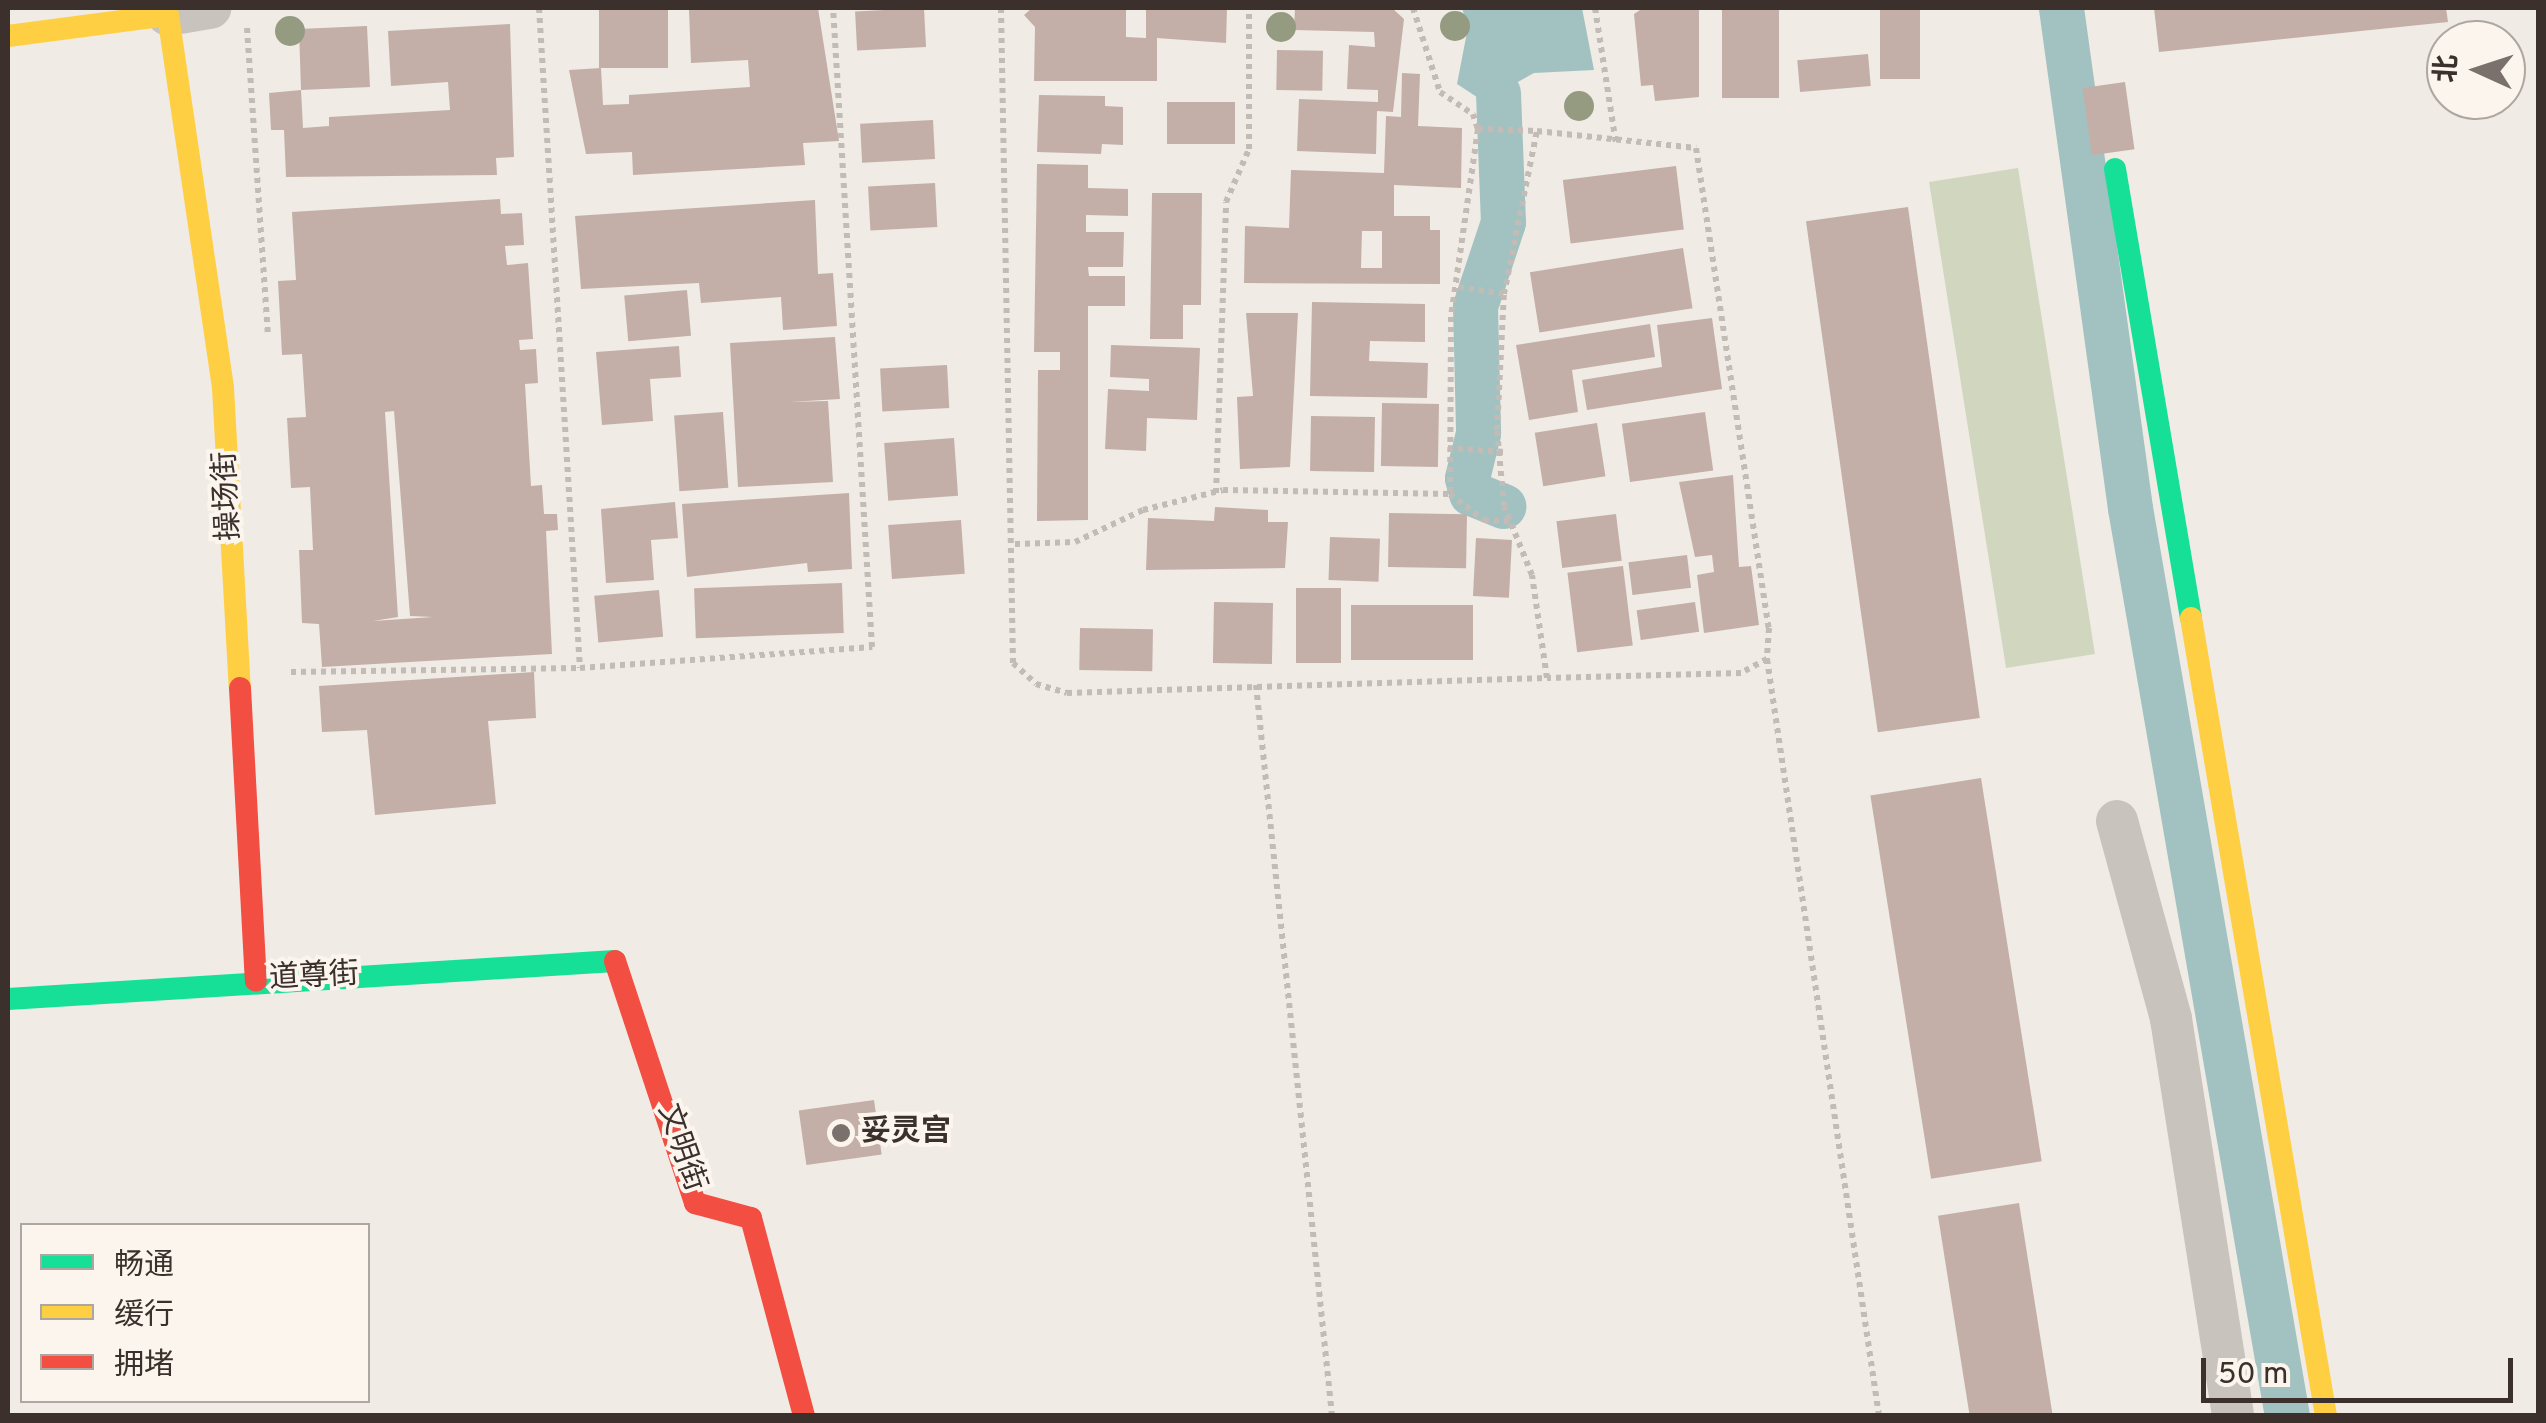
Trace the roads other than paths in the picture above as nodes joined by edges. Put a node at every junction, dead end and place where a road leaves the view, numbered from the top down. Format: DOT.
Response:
graph roads {
  1 [pos="210,8"];
  2 [pos="168,15"];
  3 [pos="8,36"];
  4 [pos="2115,169"];
  5 [pos="2117,822"];
  6 [pos="621,960"];
  7 [pos="256,981"];
  8 [pos="8,999"];
  9 [pos="804,1416"];
  10 [pos="2233,1416"];
  11 [pos="2326,1416"];
  1 -- 2 [label="street"];
  2 -- 3 [label="street"];
  2 -- 7 [label="street, 操场街"];
  4 -- 11 [label="street"];
  5 -- 10 [label="street"];
  6 -- 7 [label="street, 道尊街"];
  6 -- 9 [label="street, 文明街"];
  7 -- 8 [label="street, 道尊街"];
}
